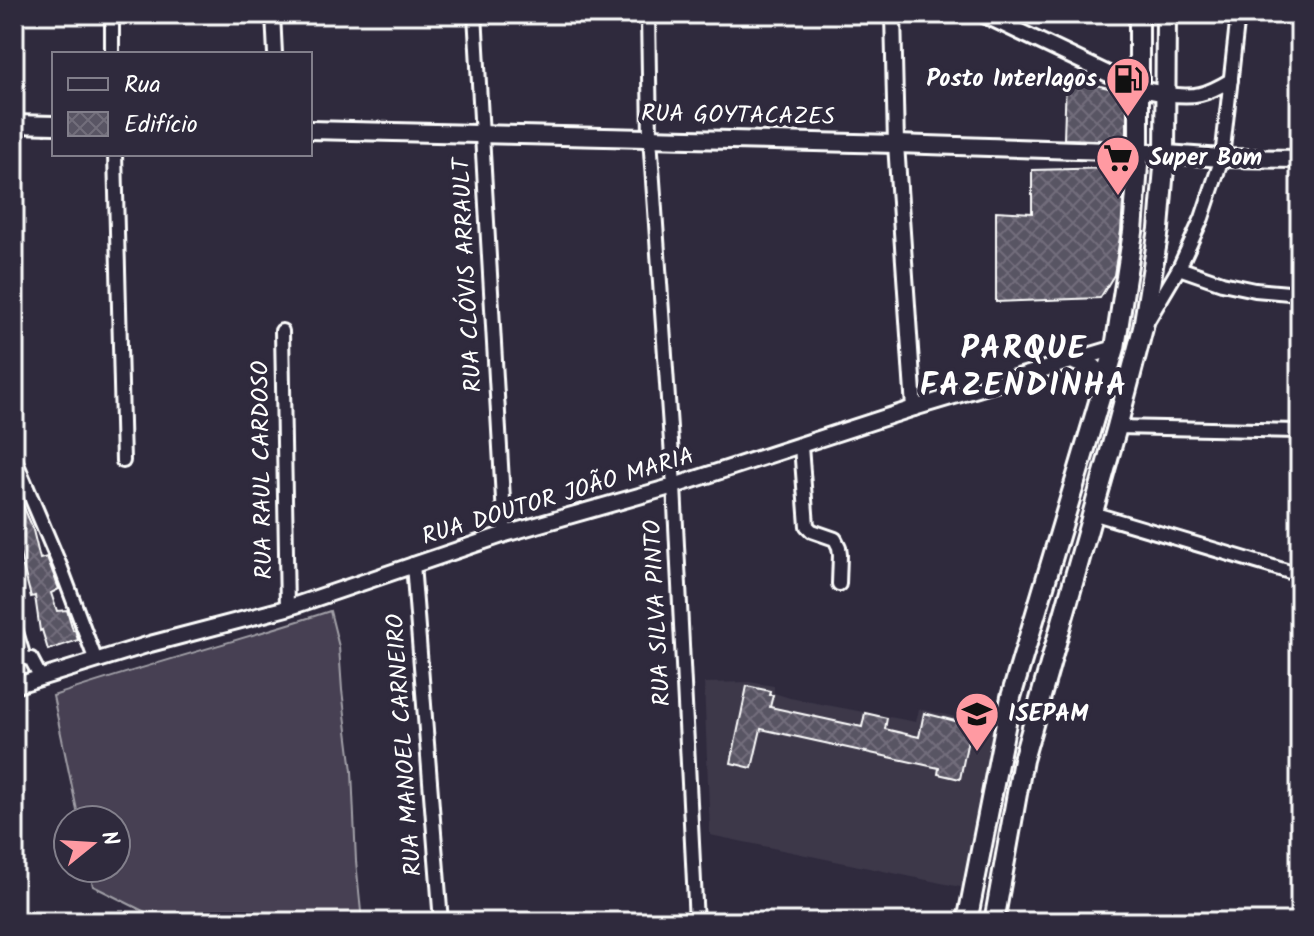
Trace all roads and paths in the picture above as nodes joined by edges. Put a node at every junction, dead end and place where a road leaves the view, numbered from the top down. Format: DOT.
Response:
graph roads {
  1 [pos="112,14"];
  2 [pos="273,14"];
  3 [pos="475,14"];
  4 [pos="648,14"];
  5 [pos="893,14"];
  6 [pos="982,14"];
  7 [pos="1139,14"];
  8 [pos="1166,14"];
  9 [pos="1238,14"];
  10 [pos="112,52"];
  11 [pos="275,52"];
  12 [pos="1231,80"];
  13 [pos="1140,89"];
  14 [pos="1166,94"];
  15 [pos="14,124"];
  16 [pos="52,125"];
  17 [pos="312,130"];
  18 [pos="482,133"];
  19 [pos="650,137"];
  20 [pos="896,144"];
  21 [pos="1139,152"];
  22 [pos="1165,155"];
  23 [pos="115,156"];
  24 [pos="1222,158"];
  25 [pos="1300,159"];
  26 [pos="1179,268"];
  27 [pos="1300,294"];
  28 [pos="1143,328"];
  29 [pos="282,331"];
  30 [pos="1115,348"];
  31 [pos="1076,361"];
  32 [pos="1104,380"];
  33 [pos="914,408"];
  34 [pos="1117,427"];
  35 [pos="1300,431"];
  36 [pos="801,446"];
  37 [pos="14,457"];
  38 [pos="123,461"];
  39 [pos="674,486"];
  40 [pos="1092,513"];
  41 [pos="505,534"];
  42 [pos="413,564"];
  43 [pos="1300,575"];
  44 [pos="839,584"];
  45 [pos="287,608"];
  46 [pos="14,625"];
  47 [pos="18,641"];
  48 [pos="14,659"];
  49 [pos="96,661"];
  50 [pos="41,678"];
  51 [pos="14,686"];
  52 [pos="441,922"];
  53 [pos="696,922"];
  54 [pos="967,922"];
  55 [pos="994,922"];
  1 -- 10 [label="street"];
  2 -- 11 [label="street"];
  3 -- 18 [label="street, RUA CLÓVIS ARRAULT"];
  4 -- 19 [label="street, RUA SILVA PINTO"];
  5 -- 20 [label="street"];
  6 -- 13 [label="street"];
  7 -- 13 [label="main road"];
  8 -- 14 [label="main road"];
  9 -- 12 [label="street"];
  12 -- 14 [label="street"];
  12 -- 24 [label="street"];
  13 -- 14 [label="street"];
  13 -- 21 [label="main road"];
  14 -- 22 [label="main road"];
  15 -- 16 [label="main road"];
  17 -- 18 [label="main road, RUA GOYTACAZES"];
  18 -- 19 [label="main road, RUA GOYTACAZES"];
  18 -- 41 [label="street, RUA CLÓVIS ARRAULT"];
  19 -- 20 [label="main road, RUA GOYTACAZES"];
  19 -- 39 [label="street, RUA SILVA PINTO"];
  20 -- 21 [label="main road, RUA GOYTACAZES"];
  20 -- 33 [label="street"];
  21 -- 22 [label="main road, RUA GOYTACAZES"];
  21 -- 30 [label="main road"];
  22 -- 24 [label="main road, RUA GOYTACAZES"];
  22 -- 28 [label="main road"];
  23 -- 38 [label="street"];
  24 -- 25 [label="main road, RUA GOYTACAZES"];
  24 -- 26 [label="street"];
  26 -- 27 [label="street"];
  26 -- 28 [label="street"];
  28 -- 30 [label="main road"];
  28 -- 34 [label="main road"];
  29 -- 45 [label="street, RUA RAUL CARDOSO"];
  30 -- 31 [label="street, RUA DOUTOR JOÃO MARIA"];
  30 -- 32 [label="main road"];
  31 -- 32 [label="main road"];
  31 -- 33 [label="street, RUA DOUTOR JOÃO MARIA"];
  32 -- 54 [label="main road"];
  33 -- 36 [label="street, RUA DOUTOR JOÃO MARIA"];
  34 -- 35 [label="street"];
  34 -- 40 [label="main road"];
  36 -- 39 [label="street, RUA DOUTOR JOÃO MARIA"];
  36 -- 44 [label="street"];
  37 -- 49 [label="street"];
  39 -- 41 [label="street, RUA DOUTOR JOÃO MARIA"];
  39 -- 53 [label="street, RUA SILVA PINTO"];
  40 -- 43 [label="street"];
  40 -- 55 [label="main road"];
  41 -- 42 [label="street, RUA DOUTOR JOÃO MARIA"];
  42 -- 45 [label="street, RUA DOUTOR JOÃO MARIA"];
  42 -- 52 [label="street, RUA MANOEL CARNEIRO"];
  45 -- 49 [label="street, RUA DOUTOR JOÃO MARIA"];
  46 -- 47 [label="street"];
  47 -- 48 [label="street"];
  47 -- 50 [label="street"];
  49 -- 50 [label="street, RUA DOUTOR JOÃO MARIA"];
  50 -- 51 [label="street, RUA DOUTOR JOÃO MARIA"];
}
